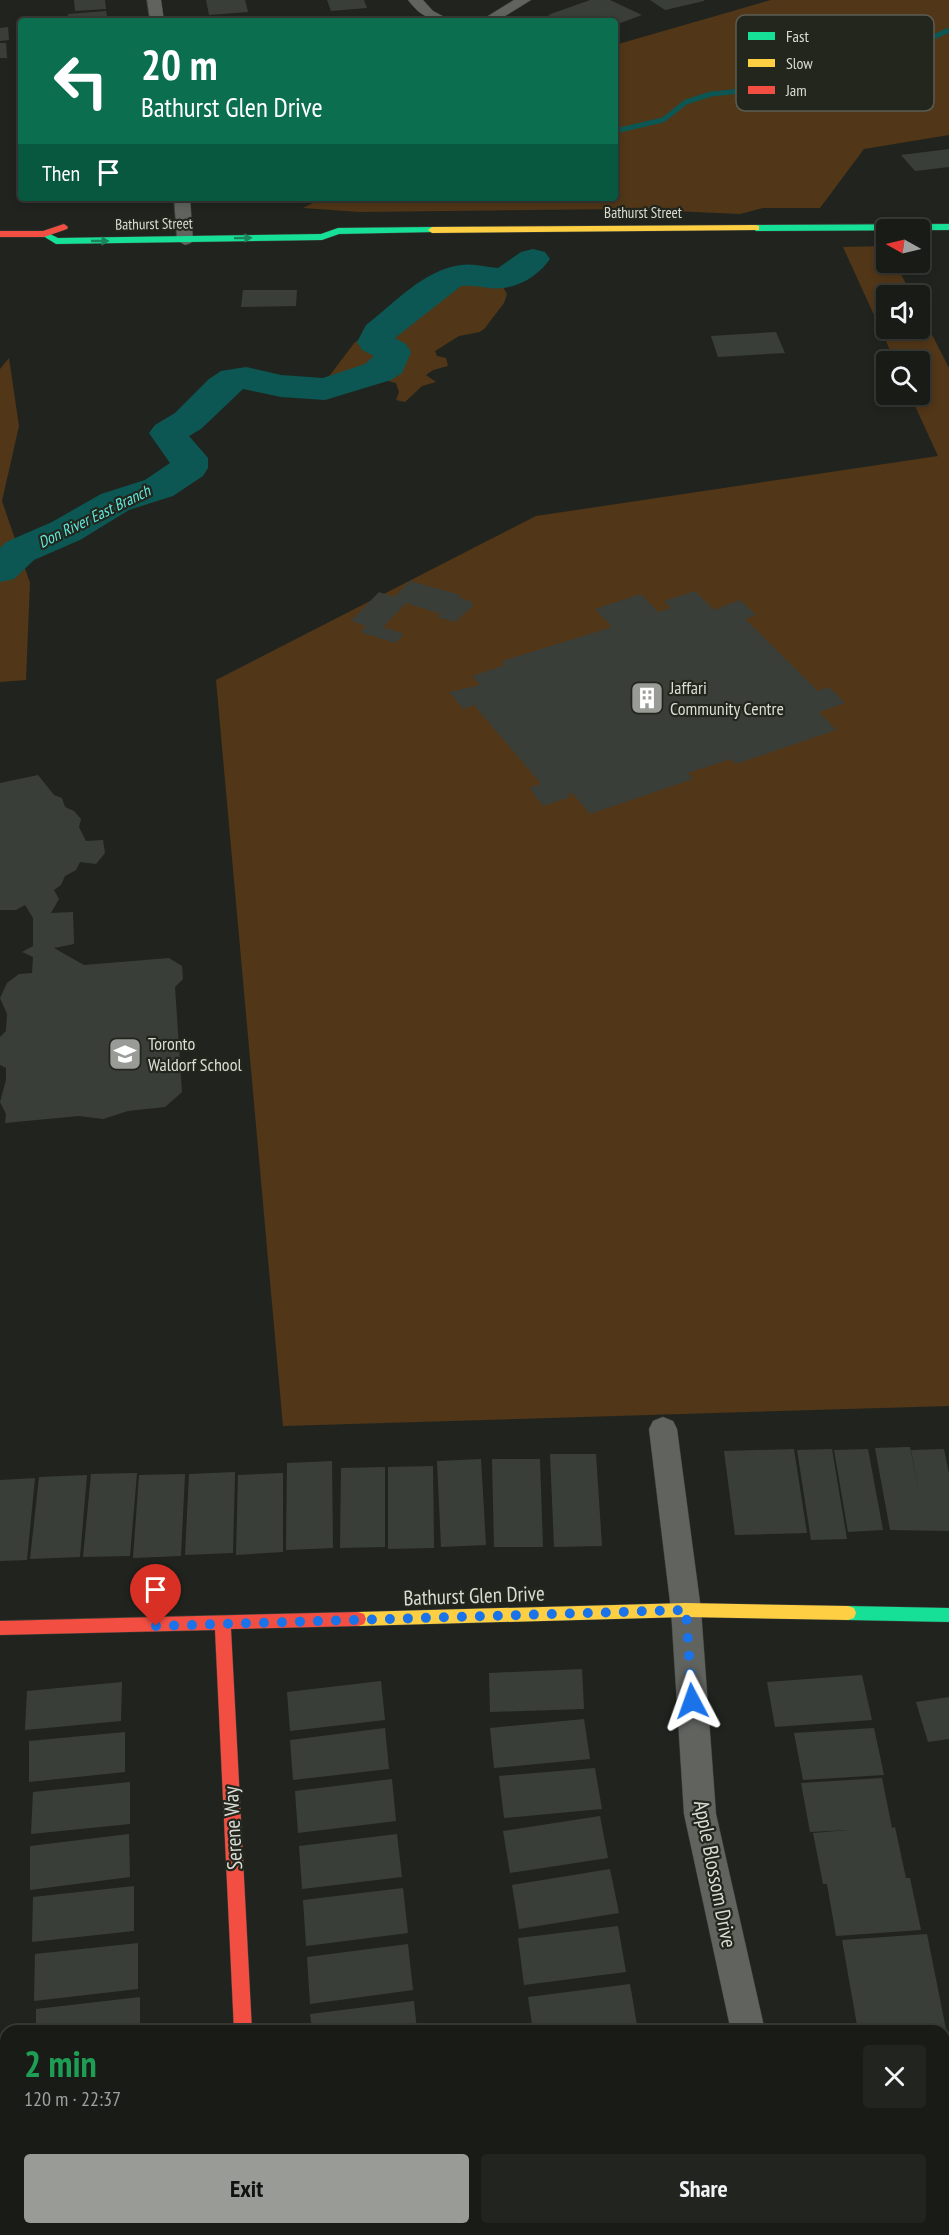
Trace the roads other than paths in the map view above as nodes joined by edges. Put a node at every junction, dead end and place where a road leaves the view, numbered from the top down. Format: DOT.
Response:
graph roads {
  1 [pos="154,0"];
  2 [pos="415,0"];
  3 [pos="524,0"];
  4 [pos="157,18"];
  5 [pos="437,18"];
  6 [pos="492,18"];
  7 [pos="182,201"];
  8 [pos="949,227"];
  9 [pos="184,233"];
  10 [pos="0,234"];
  11 [pos="663,1429"];
  12 [pos="686,1610"];
  13 [pos="949,1615"];
  14 [pos="223,1624"];
  15 [pos="0,1628"];
  16 [pos="243,2025"];
  17 [pos="747,2025"];
  1 -- 4 [label="street"];
  2 -- 5 [label="street"];
  3 -- 6 [label="street"];
  7 -- 9 [label="street"];
  8 -- 9 [label="main road, Bathurst Street"];
  9 -- 10 [label="main road, Bathurst Street"];
  11 -- 12 [label="street, Apple Blossom Drive"];
  12 -- 13 [label="main road, Bathurst Glen Drive"];
  12 -- 14 [label="main road, Bathurst Glen Drive"];
  12 -- 17 [label="street, Apple Blossom Drive"];
  14 -- 15 [label="main road, Bathurst Glen Drive"];
  14 -- 16 [label="main road, Serene Way"];
}
